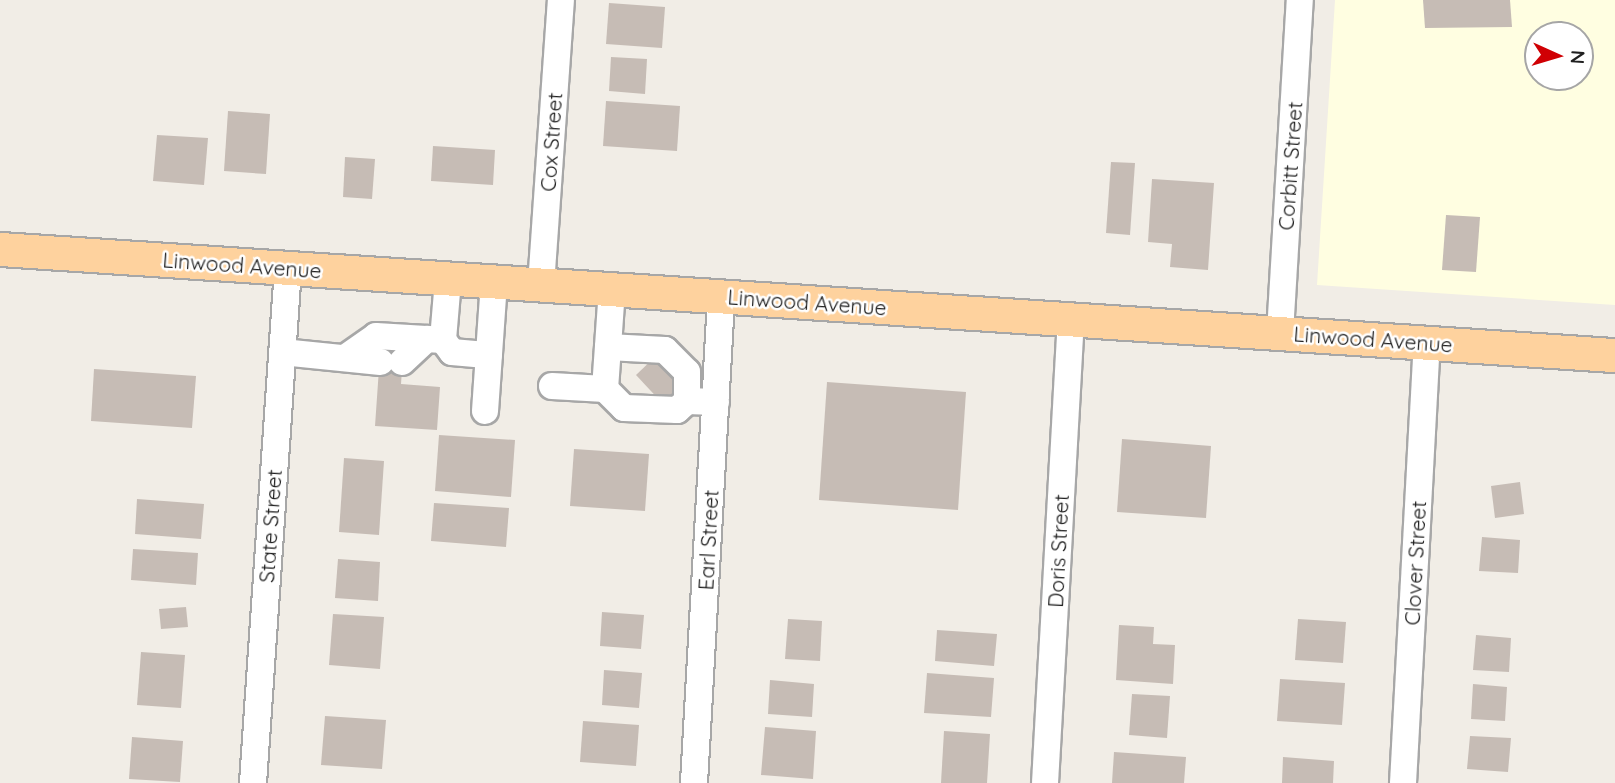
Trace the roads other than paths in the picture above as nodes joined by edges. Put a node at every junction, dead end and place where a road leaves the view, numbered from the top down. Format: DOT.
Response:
graph roads {
  1 [pos="561,0"];
  2 [pos="1300,0"];
  3 [pos="0,249"];
  4 [pos="288,268"];
  5 [pos="449,280"];
  6 [pos="494,282"];
  7 [pos="541,285"];
  8 [pos="612,289"];
  9 [pos="721,297"];
  10 [pos="1071,319"];
  11 [pos="1280,333"];
  12 [pos="435,339"];
  13 [pos="1427,342"];
  14 [pos="608,347"];
  15 [pos="282,352"];
  16 [pos="489,355"];
  17 [pos="1615,355"];
  18 [pos="345,358"];
  19 [pos="552,386"];
  20 [pos="605,389"];
  21 [pos="687,401"];
  22 [pos="716,402"];
  23 [pos="485,411"];
  24 [pos="253,783"];
  25 [pos="694,783"];
  26 [pos="1045,783"];
  27 [pos="1403,783"];
  1 -- 7 [label="street, Cox Street"];
  2 -- 11 [label="street, Corbitt Street"];
  3 -- 4 [label="main road, Linwood Avenue"];
  4 -- 5 [label="main road, Linwood Avenue"];
  4 -- 15 [label="street, State Street"];
  5 -- 6 [label="main road, Linwood Avenue"];
  5 -- 12 [label="street"];
  6 -- 7 [label="main road, Linwood Avenue"];
  6 -- 16 [label="street"];
  7 -- 8 [label="main road, Linwood Avenue"];
  8 -- 9 [label="main road, Linwood Avenue"];
  8 -- 14 [label="street"];
  9 -- 10 [label="main road, Linwood Avenue"];
  9 -- 22 [label="street, Earl Street"];
  10 -- 11 [label="main road, Linwood Avenue"];
  10 -- 26 [label="street, Doris Street"];
  11 -- 13 [label="main road, Linwood Avenue"];
  12 -- 16 [label="street"];
  12 -- 18 [label="street"];
  12 -- 18 [label="street"];
  13 -- 17 [label="main road, Linwood Avenue"];
  13 -- 27 [label="street, Clover Street"];
  14 -- 20 [label="street"];
  14 -- 21 [label="street"];
  15 -- 18 [label="street"];
  15 -- 24 [label="street, State Street"];
  16 -- 23 [label="street"];
  19 -- 20 [label="street"];
  20 -- 21 [label="street"];
  21 -- 22 [label="street"];
  22 -- 25 [label="street, Earl Street"];
}
